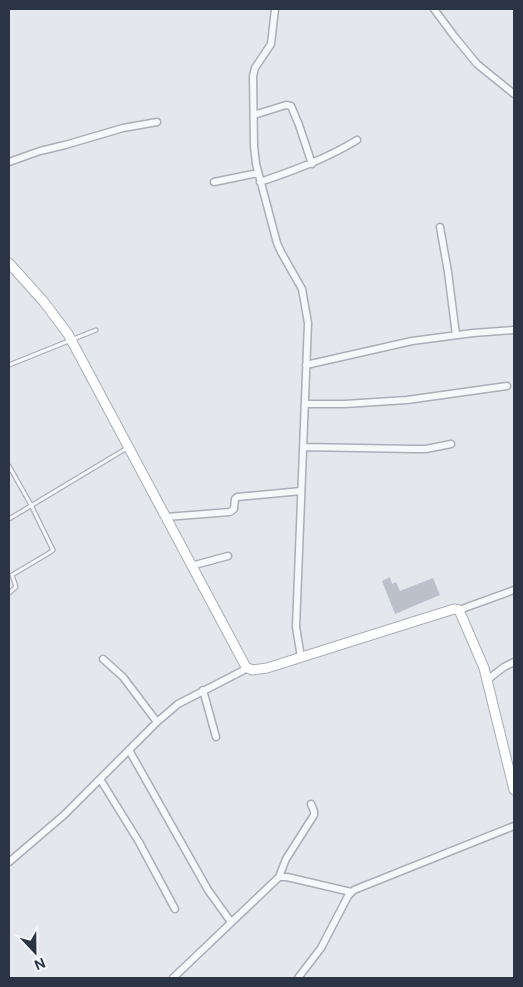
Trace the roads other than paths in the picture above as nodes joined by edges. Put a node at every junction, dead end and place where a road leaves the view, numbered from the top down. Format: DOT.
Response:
graph roads {
  1 [pos="275,9"];
  2 [pos="434,9"];
  3 [pos="514,94"];
  4 [pos="254,115"];
  5 [pos="157,122"];
  6 [pos="357,140"];
  7 [pos="9,162"];
  8 [pos="312,164"];
  9 [pos="258,173"];
  10 [pos="214,182"];
  11 [pos="260,182"];
  12 [pos="440,227"];
  13 [pos="9,263"];
  14 [pos="96,330"];
  15 [pos="514,330"];
  16 [pos="456,335"];
  17 [pos="71,340"];
  18 [pos="9,365"];
  19 [pos="306,365"];
  20 [pos="507,386"];
  21 [pos="304,404"];
  22 [pos="451,444"];
  23 [pos="128,447"];
  24 [pos="303,447"];
  25 [pos="9,466"];
  26 [pos="301,491"];
  27 [pos="31,505"];
  28 [pos="166,517"];
  29 [pos="9,519"];
  30 [pos="228,556"];
  31 [pos="191,566"];
  32 [pos="9,570"];
  33 [pos="12,575"];
  34 [pos="514,590"];
  35 [pos="9,593"];
  36 [pos="459,610"];
  37 [pos="301,657"];
  38 [pos="102,659"];
  39 [pos="514,662"];
  40 [pos="248,668"];
  41 [pos="487,680"];
  42 [pos="204,690"];
  43 [pos="157,722"];
  44 [pos="216,737"];
  45 [pos="129,750"];
  46 [pos="100,779"];
  47 [pos="514,790"];
  48 [pos="311,804"];
  49 [pos="514,826"];
  50 [pos="9,862"];
  51 [pos="279,877"];
  52 [pos="351,892"];
  53 [pos="175,910"];
  54 [pos="231,922"];
  55 [pos="173,978"];
  56 [pos="298,978"];
  1 -- 4 [label="street"];
  2 -- 3 [label="street"];
  4 -- 8 [label="street"];
  4 -- 9 [label="street"];
  5 -- 7 [label="street"];
  6 -- 8 [label="street"];
  8 -- 11 [label="street"];
  9 -- 10 [label="street"];
  9 -- 11 [label="street"];
  11 -- 19 [label="street"];
  12 -- 16 [label="street"];
  13 -- 17 [label="main road"];
  14 -- 17 [label="lane"];
  15 -- 16 [label="street"];
  16 -- 19 [label="street"];
  17 -- 18 [label="lane"];
  17 -- 23 [label="main road"];
  19 -- 21 [label="street"];
  20 -- 21 [label="street"];
  21 -- 24 [label="street"];
  22 -- 24 [label="street"];
  23 -- 27 [label="lane"];
  23 -- 28 [label="main road"];
  24 -- 26 [label="street"];
  25 -- 27 [label="lane"];
  26 -- 28 [label="street"];
  26 -- 37 [label="street"];
  27 -- 29 [label="lane"];
  27 -- 33 [label="lane"];
  28 -- 31 [label="main road"];
  30 -- 31 [label="street"];
  31 -- 40 [label="main road"];
  32 -- 33 [label="lane"];
  33 -- 35 [label="lane"];
  34 -- 36 [label="street"];
  36 -- 37 [label="main road"];
  36 -- 41 [label="main road"];
  37 -- 40 [label="main road"];
  38 -- 43 [label="street"];
  39 -- 41 [label="street"];
  40 -- 42 [label="street"];
  41 -- 47 [label="main road"];
  42 -- 43 [label="street"];
  42 -- 44 [label="street"];
  43 -- 45 [label="street"];
  45 -- 46 [label="street"];
  45 -- 54 [label="street"];
  46 -- 50 [label="street"];
  46 -- 53 [label="street"];
  48 -- 51 [label="street"];
  49 -- 52 [label="street"];
  51 -- 52 [label="street"];
  51 -- 54 [label="street"];
  52 -- 56 [label="street"];
  54 -- 55 [label="street"];
}
